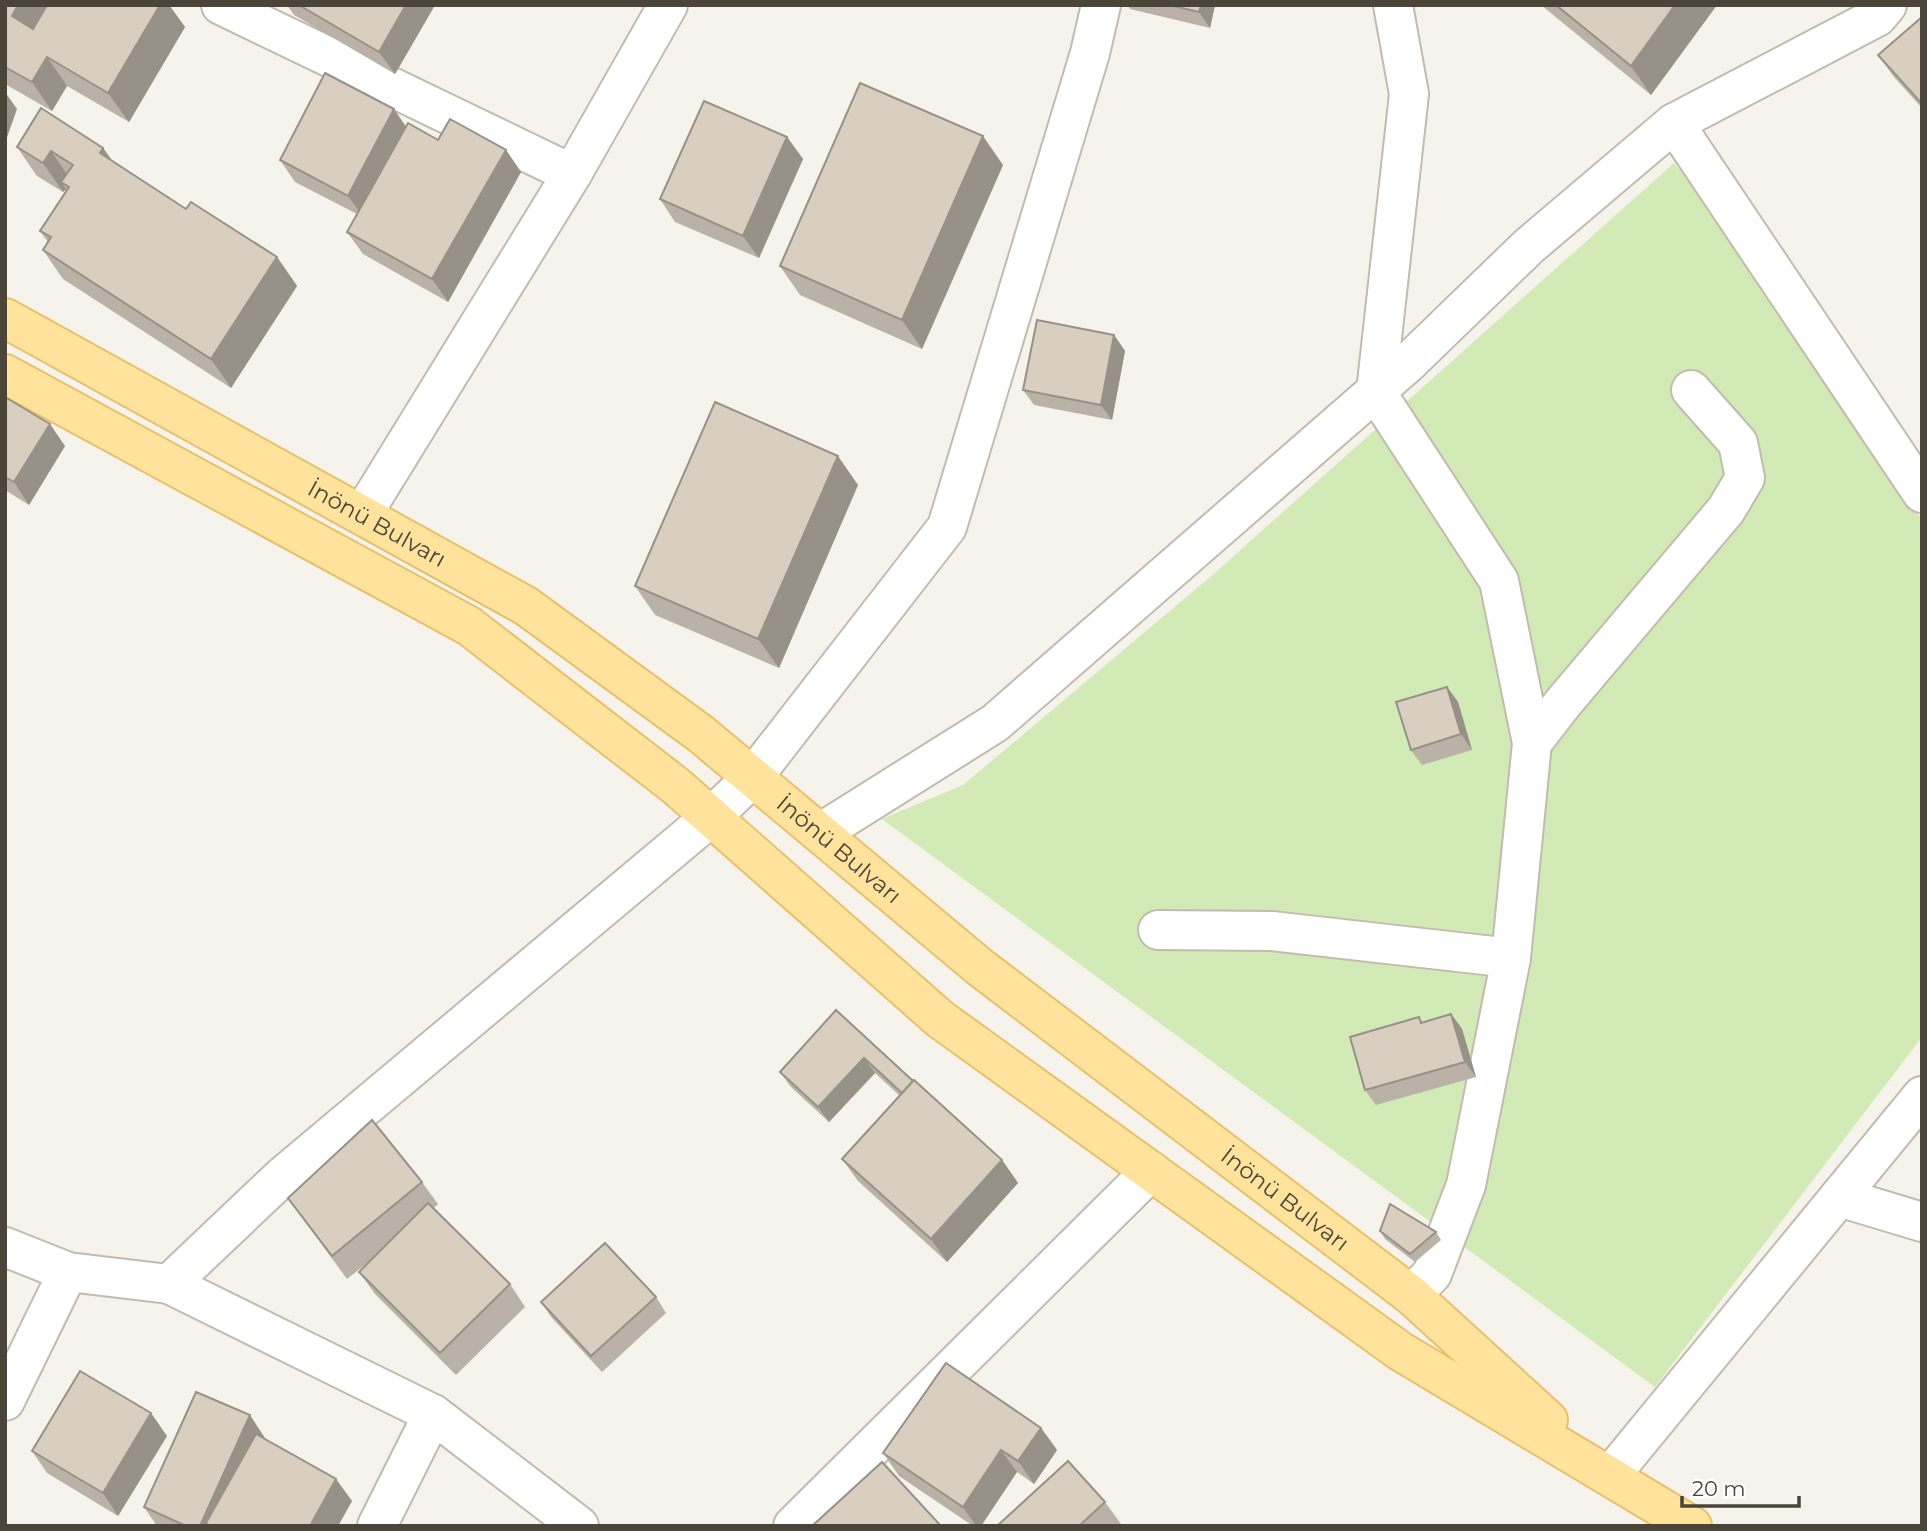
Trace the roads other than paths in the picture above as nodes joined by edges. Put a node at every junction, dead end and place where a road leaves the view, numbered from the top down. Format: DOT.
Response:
graph roads {
  1 [pos="221,5"];
  2 [pos="668,5"];
  3 [pos="1101,5"];
  4 [pos="1393,5"];
  5 [pos="1887,5"];
  6 [pos="266,15"];
  7 [pos="1674,123"];
  8 [pos="572,174"];
  9 [pos="5,318"];
  10 [pos="5,374"];
  11 [pos="1691,390"];
  12 [pos="1376,392"];
  13 [pos="1922,493"];
  14 [pos="362,515"];
  15 [pos="1532,743"];
  16 [pos="753,777"];
  17 [pos="711,817"];
  18 [pos="820,833"];
  19 [pos="1158,930"];
  20 [pos="1511,958"];
  21 [pos="1922,1096"];
  22 [pos="1151,1171"];
  23 [pos="1839,1197"];
  24 [pos="1922,1222"];
  25 [pos="5,1247"];
  26 [pos="68,1272"];
  27 [pos="169,1284"];
  28 [pos="1412,1294"];
  29 [pos="5,1401"];
  30 [pos="433,1414"];
  31 [pos="1610,1476"];
  32 [pos="1652,1516"];
  33 [pos="377,1526"];
  34 [pos="579,1526"];
  35 [pos="793,1526"];
  36 [pos="1692,1526"];
  1 -- 6 [label="street"];
  2 -- 8 [label="street"];
  3 -- 16 [label="street"];
  4 -- 12 [label="street"];
  5 -- 7 [label="street"];
  6 -- 8 [label="street"];
  7 -- 12 [label="street"];
  7 -- 13 [label="street"];
  8 -- 14 [label="street"];
  9 -- 14 [label="main road, İnönü Bulvarı"];
  10 -- 17 [label="main road, İnönü Bulvarı"];
  11 -- 15 [label="street"];
  12 -- 15 [label="street"];
  12 -- 18 [label="street"];
  14 -- 16 [label="main road, İnönü Bulvarı"];
  15 -- 20 [label="street"];
  16 -- 17 [label="street"];
  16 -- 18 [label="main road, İnönü Bulvarı"];
  17 -- 22 [label="main road, İnönü Bulvarı"];
  17 -- 27 [label="street"];
  18 -- 28 [label="main road, İnönü Bulvarı"];
  19 -- 20 [label="street"];
  20 -- 28 [label="street"];
  21 -- 23 [label="street"];
  22 -- 31 [label="main road, İnönü Bulvarı"];
  22 -- 35 [label="street"];
  23 -- 24 [label="street"];
  23 -- 31 [label="street"];
  25 -- 26 [label="street"];
  26 -- 27 [label="street"];
  26 -- 29 [label="street"];
  27 -- 30 [label="street"];
  28 -- 31 [label="main road, İnönü Bulvarı"];
  30 -- 33 [label="street"];
  30 -- 34 [label="street"];
  31 -- 32 [label="main road, İnönü Bulvarı"];
  32 -- 36 [label="main road, İnönü Bulvarı"];
}
